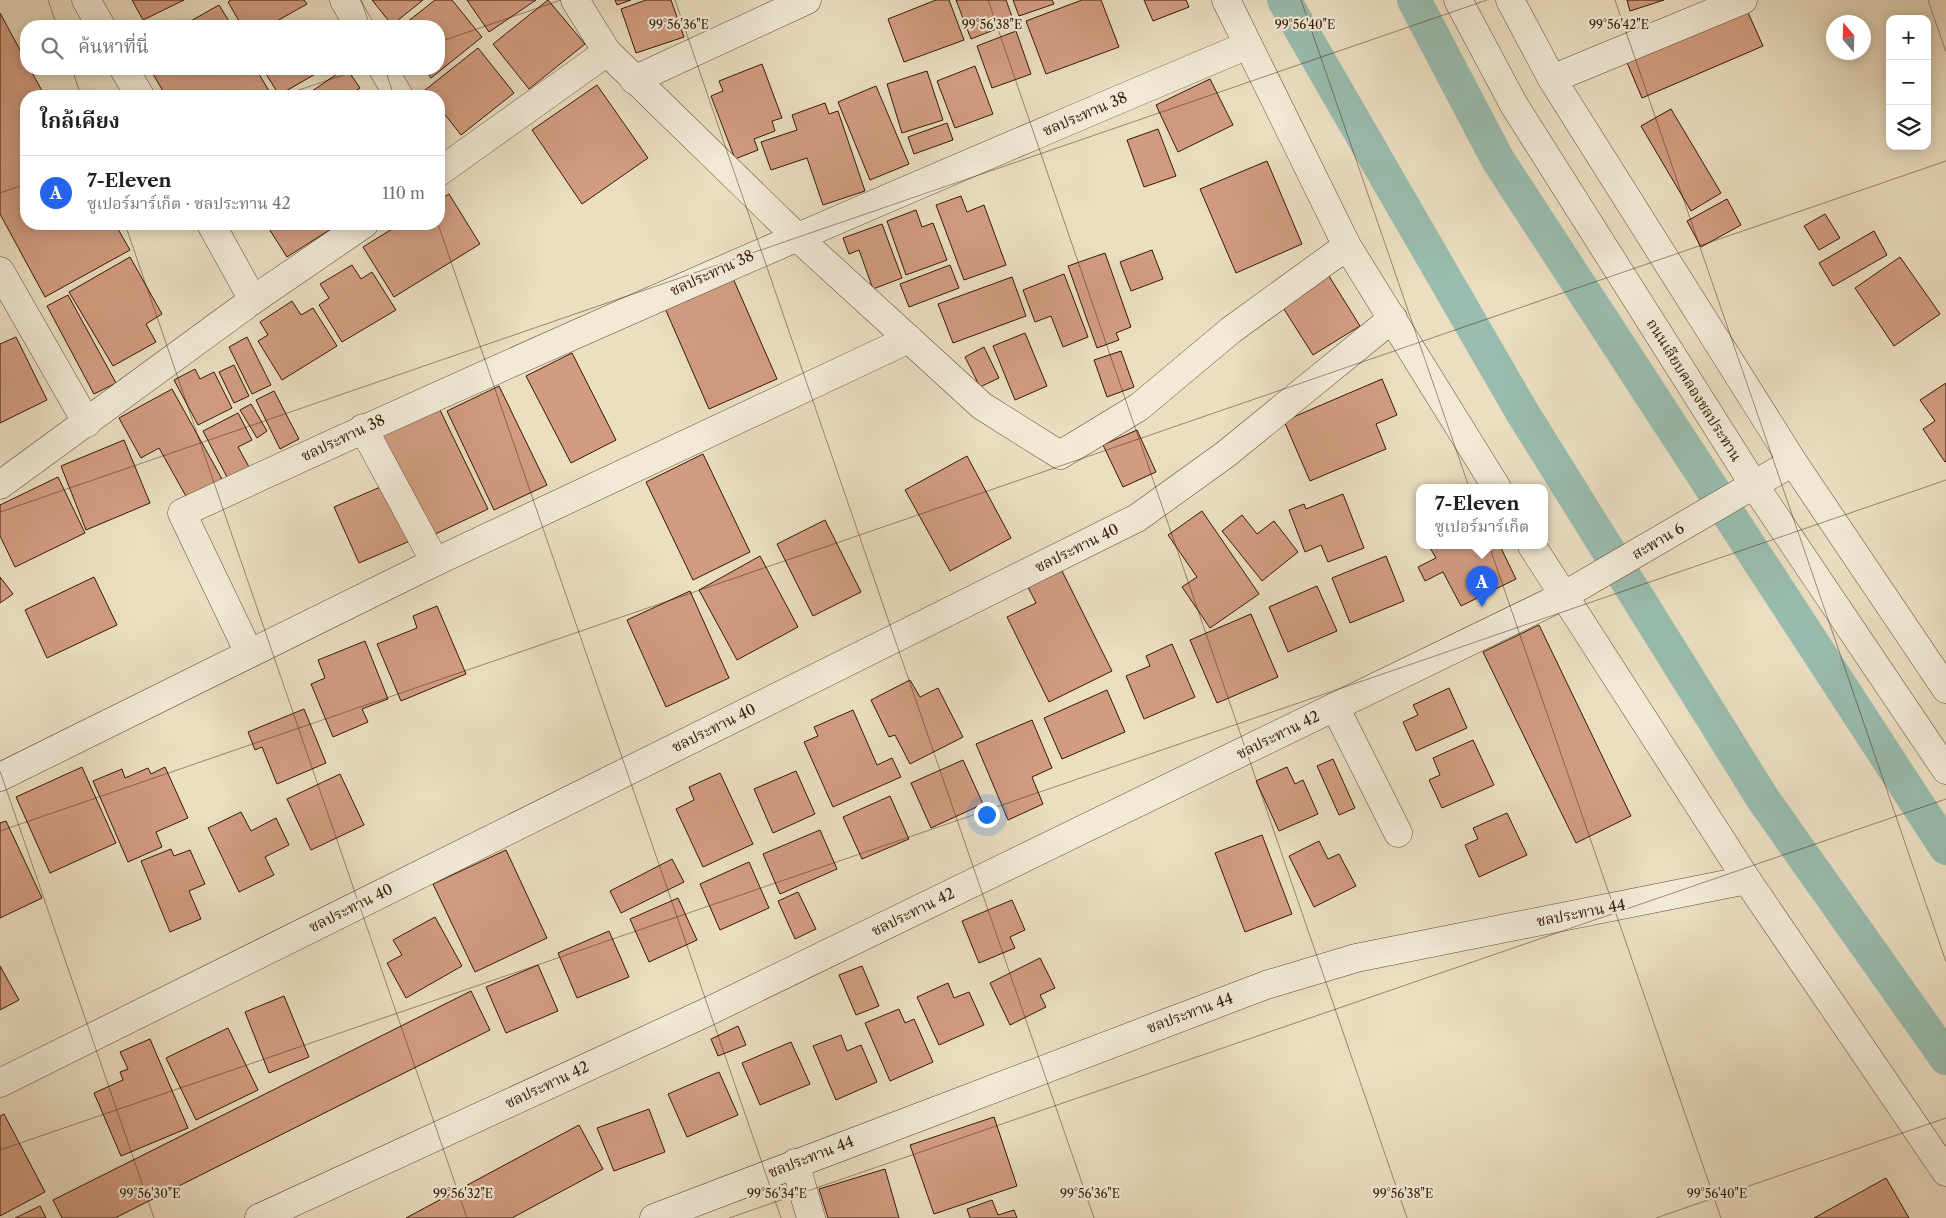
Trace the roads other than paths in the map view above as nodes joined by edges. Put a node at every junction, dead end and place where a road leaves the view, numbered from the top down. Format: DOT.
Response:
graph roads {
  1 [pos="86,0"];
  2 [pos="344,0"];
  3 [pos="576,0"];
  4 [pos="807,0"];
  5 [pos="1226,0"];
  6 [pos="1458,0"];
  7 [pos="1510,0"];
  8 [pos="1743,0"];
  9 [pos="98,20"];
  10 [pos="356,20"];
  11 [pos="1248,44"];
  12 [pos="607,52"];
  13 [pos="128,75"];
  14 [pos="387,75"];
  15 [pos="1552,79"];
  16 [pos="634,80"];
  17 [pos="136,90"];
  18 [pos="395,90"];
  19 [pos="445,165"];
  20 [pos="214,230"];
  21 [pos="355,230"];
  22 [pos="796,236"];
  23 [pos="1347,246"];
  24 [pos="0,271"];
  25 [pos="253,300"];
  26 [pos="1393,318"];
  27 [pos="909,339"];
  28 [pos="87,424"];
  29 [pos="363,428"];
  30 [pos="1793,462"];
  31 [pos="1495,484"];
  32 [pos="0,485"];
  33 [pos="1754,485"];
  34 [pos="1534,549"];
  35 [pos="435,562"];
  36 [pos="1563,596"];
  37 [pos="248,653"];
  38 [pos="1946,689"];
  39 [pos="1335,707"];
  40 [pos="1946,770"];
  41 [pos="0,777"];
  42 [pos="1398,833"];
  43 [pos="1747,880"];
  44 [pos="0,1082"];
  45 [pos="795,1163"];
  46 [pos="1946,1172"];
  47 [pos="259,1218"];
  48 [pos="654,1218"];
  49 [pos="811,1218"];
  1 -- 9 [label="street"];
  2 -- 10 [label="street"];
  3 -- 12 [label="street"];
  4 -- 16 [label="street"];
  5 -- 11 [label="street"];
  6 -- 33 [label="street, ถนนเลียบคลองชลประทาน"];
  7 -- 15 [label="street"];
  8 -- 15 [label="street"];
  11 -- 22 [label="street, ชลประทาน 38"];
  11 -- 23 [label="street"];
  12 -- 16 [label="street"];
  12 -- 19 [label="street"];
  13 -- 17 [label="street"];
  14 -- 18 [label="street"];
  15 -- 30 [label="street"];
  16 -- 22 [label="street"];
  20 -- 25 [label="street"];
  21 -- 25 [label="street"];
  22 -- 27 [label="street"];
  22 -- 29 [label="street, ชลประทาน 38"];
  23 -- 26 [label="street"];
  23 -- 27 [label="street"];
  24 -- 28 [label="street"];
  25 -- 28 [label="street"];
  26 -- 31 [label="street"];
  26 -- 44 [label="street, ชลประทาน 40"];
  27 -- 35 [label="street"];
  28 -- 32 [label="street"];
  29 -- 35 [label="street"];
  29 -- 37 [label="street, ชลประทาน 38"];
  30 -- 33 [label="street, สะพาน 6"];
  30 -- 38 [label="street"];
  33 -- 36 [label="street, สะพาน 6"];
  33 -- 40 [label="street, ถนนเลียบคลองชลประทาน"];
  34 -- 36 [label="street"];
  35 -- 37 [label="street"];
  36 -- 39 [label="street, ชลประทาน 42"];
  36 -- 43 [label="street"];
  37 -- 41 [label="street"];
  39 -- 42 [label="street"];
  39 -- 47 [label="street, ชลประทาน 42"];
  43 -- 45 [label="street, ชลประทาน 44"];
  43 -- 46 [label="street"];
  45 -- 48 [label="street, ชลประทาน 44"];
  45 -- 49 [label="street"];
}
